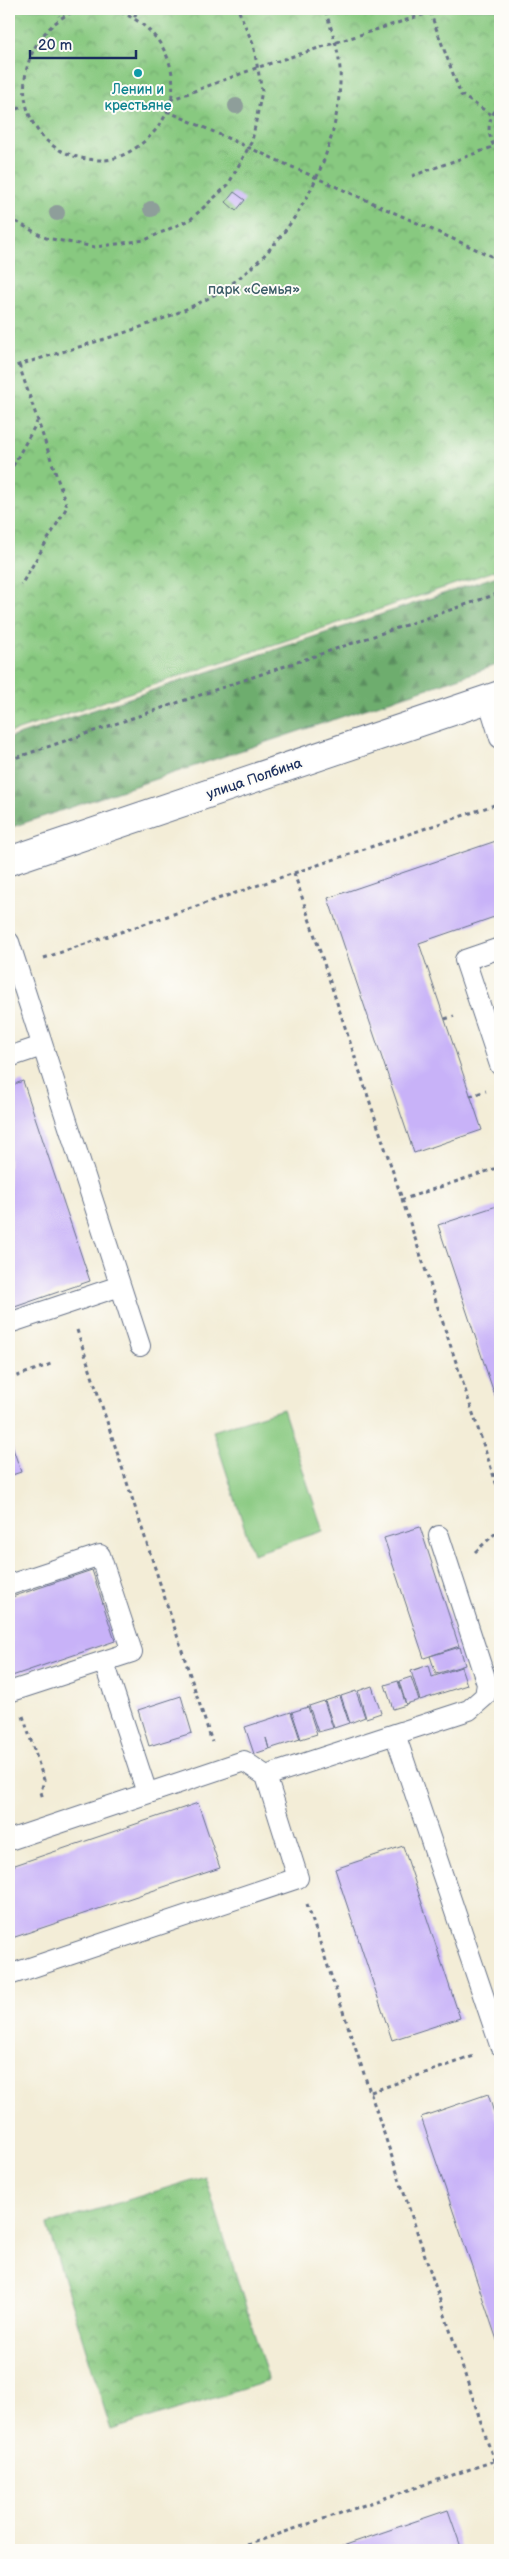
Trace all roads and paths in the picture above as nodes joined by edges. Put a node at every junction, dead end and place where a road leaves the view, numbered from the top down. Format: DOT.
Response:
graph roads {
  1 [pos="54,9"];
  2 [pos="79,9"];
  3 [pos="112,9"];
  4 [pos="139,9"];
  5 [pos="238,9"];
  6 [pos="324,9"];
  7 [pos="441,9"];
  8 [pos="430,12"];
  9 [pos="59,16"];
  10 [pos="134,17"];
  11 [pos="45,27"];
  12 [pos="33,40"];
  13 [pos="336,43"];
  14 [pos="28,48"];
  15 [pos="259,67"];
  16 [pos="20,90"];
  17 [pos="170,100"];
  18 [pos="500,105"];
  19 [pos="22,108"];
  20 [pos="167,111"];
  21 [pos="9,112"];
  22 [pos="492,115"];
  23 [pos="493,147"];
  24 [pos="248,148"];
  25 [pos="500,155"];
  26 [pos="412,176"];
  27 [pos="317,179"];
  28 [pos="9,218"];
  29 [pos="500,260"];
  30 [pos="19,365"];
  31 [pos="9,368"];
  32 [pos="38,422"];
  33 [pos="9,473"];
  34 [pos="21,585"];
  35 [pos="500,593"];
  36 [pos="494,697"];
  37 [pos="500,738"];
  38 [pos="9,760"];
  39 [pos="500,803"];
  40 [pos="9,861"];
  41 [pos="294,873"];
  42 [pos="9,942"];
  43 [pos="500,948"];
  44 [pos="17,967"];
  45 [pos="42,1046"];
  46 [pos="9,1057"];
  47 [pos="500,1066"];
  48 [pos="500,1167"];
  49 [pos="401,1200"];
  50 [pos="120,1286"];
  51 [pos="68,1303"];
  52 [pos="9,1323"];
  53 [pos="140,1346"];
  54 [pos="51,1364"];
  55 [pos="9,1379"];
  56 [pos="500,1495"];
  57 [pos="438,1536"];
  58 [pos="9,1585"];
  59 [pos="104,1662"];
  60 [pos="12,1691"];
  61 [pos="394,1734"];
  62 [pos="220,1768"];
  63 [pos="266,1776"];
  64 [pos="147,1792"];
  65 [pos="52,1825"];
  66 [pos="9,1840"];
  67 [pos="298,1878"];
  68 [pos="9,1976"];
  69 [pos="500,2045"];
  70 [pos="482,2053"];
  71 [pos="371,2092"];
  72 [pos="494,2461"];
  73 [pos="500,2479"];
  74 [pos="232,2550"];
  1 -- 9 [label="path"];
  2 -- 9 [label="path"];
  3 -- 10 [label="path"];
  4 -- 10 [label="path"];
  5 -- 15 [label="path"];
  6 -- 13 [label="path"];
  7 -- 8 [label="path"];
  8 -- 13 [label="path"];
  8 -- 22 [label="path"];
  9 -- 11 [label="path"];
  10 -- 17 [label="path"];
  12 -- 14 [label="path"];
  13 -- 15 [label="path"];
  13 -- 27 [label="path"];
  15 -- 17 [label="path"];
  15 -- 24 [label="path"];
  16 -- 19 [label="path"];
  17 -- 20 [label="path"];
  18 -- 22 [label="path"];
  19 -- 20 [label="path"];
  19 -- 21 [label="path"];
  20 -- 24 [label="path"];
  22 -- 23 [label="path"];
  23 -- 25 [label="path"];
  23 -- 26 [label="path"];
  24 -- 27 [label="path"];
  24 -- 28 [label="path"];
  27 -- 29 [label="path"];
  27 -- 30 [label="path"];
  30 -- 31 [label="path"];
  30 -- 32 [label="path"];
  32 -- 33 [label="path"];
  32 -- 34 [label="path"];
  35 -- 38 [label="path"];
  36 -- 37 [label="lane"];
  36 -- 40 [label="street, улица Полбина"];
  39 -- 41 [label="path"];
  41 -- 44 [label="path"];
  41 -- 49 [label="path"];
  42 -- 44 [label="lane"];
  43 -- 47 [label="lane"];
  44 -- 45 [label="lane"];
  45 -- 46 [label="lane"];
  45 -- 50 [label="lane"];
  48 -- 49 [label="path"];
  49 -- 56 [label="path"];
  50 -- 51 [label="lane"];
  50 -- 53 [label="lane"];
  51 -- 52 [label="lane"];
  51 -- 62 [label="path"];
  54 -- 55 [label="path"];
  57 -- 61 [label="lane"];
  58 -- 59 [label="lane"];
  59 -- 60 [label="lane"];
  59 -- 64 [label="lane"];
  60 -- 65 [label="path"];
  61 -- 63 [label="lane"];
  61 -- 69 [label="lane"];
  62 -- 63 [label="lane"];
  62 -- 64 [label="lane"];
  63 -- 67 [label="lane"];
  64 -- 65 [label="lane"];
  65 -- 66 [label="lane"];
  67 -- 68 [label="lane"];
  67 -- 71 [label="path"];
  70 -- 71 [label="path"];
  71 -- 72 [label="path"];
  72 -- 73 [label="path"];
  72 -- 74 [label="path"];
}
